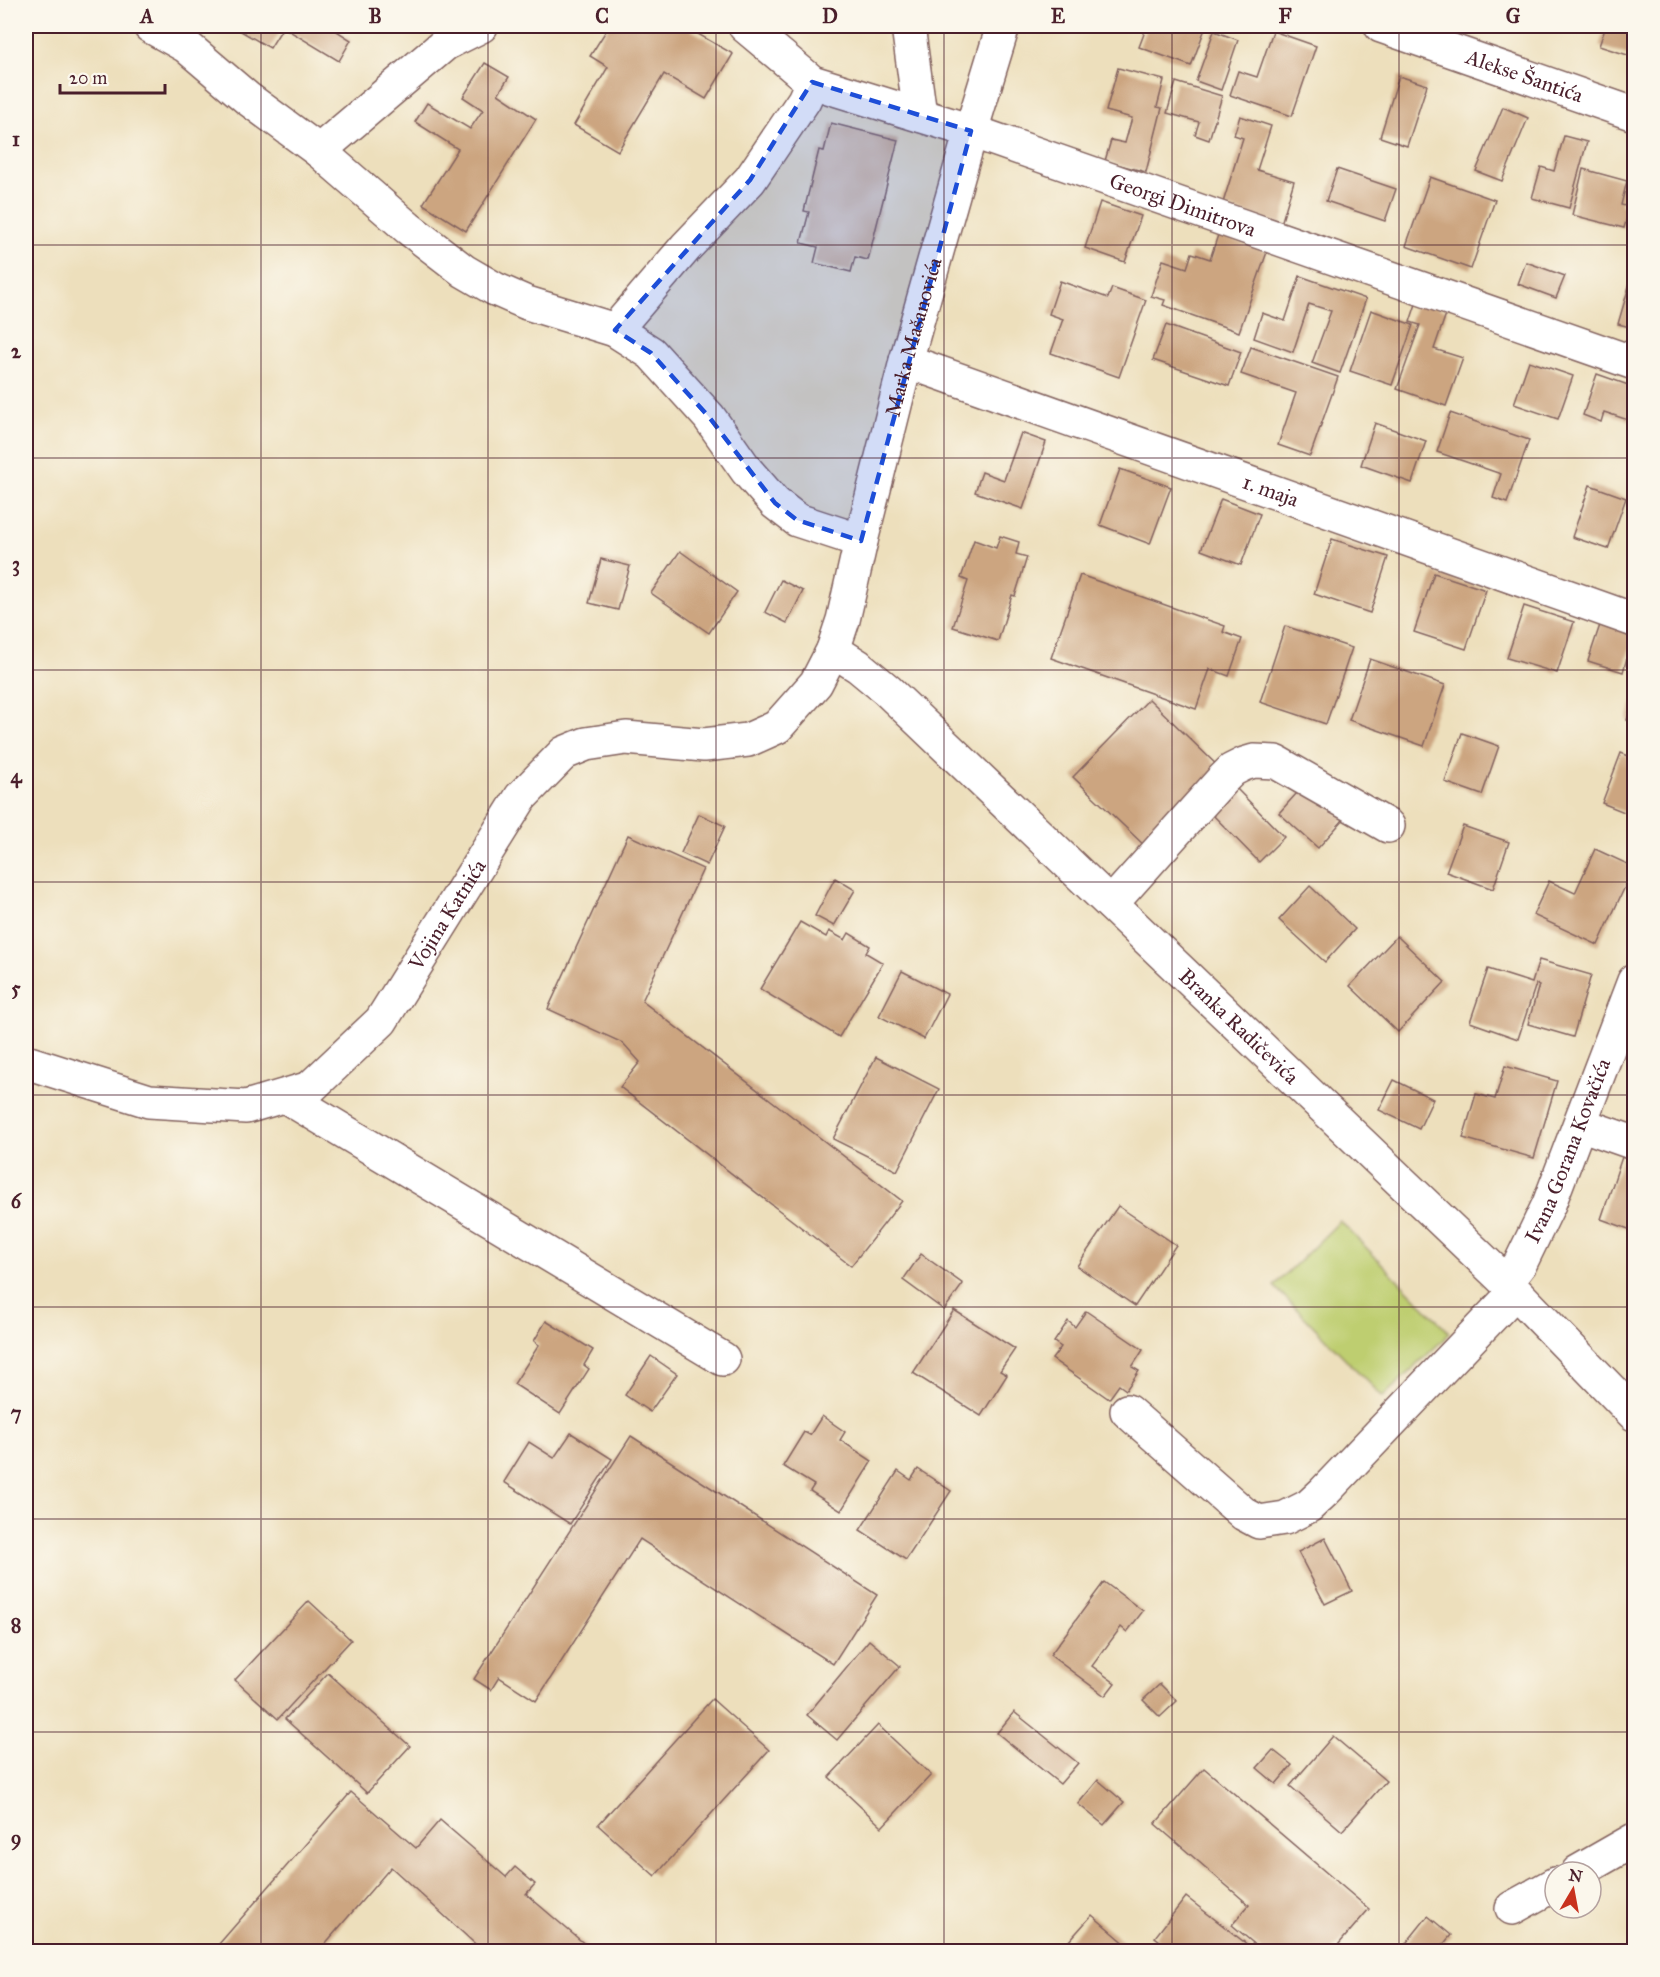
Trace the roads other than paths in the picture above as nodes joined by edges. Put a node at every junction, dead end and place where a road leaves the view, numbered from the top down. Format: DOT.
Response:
graph roads {
  1 [pos="153,26"];
  2 [pos="481,26"];
  3 [pos="745,26"];
  4 [pos="908,26"];
  5 [pos="1003,26"];
  6 [pos="1381,26"];
  7 [pos="812,82"];
  8 [pos="1635,114"];
  9 [pos="920,115"];
  10 [pos="970,131"];
  11 [pos="319,151"];
  12 [pos="615,330"];
  13 [pos="906,361"];
  14 [pos="1635,363"];
  15 [pos="861,541"];
  16 [pos="1635,620"];
  17 [pos="833,650"];
  18 [pos="1388,826"];
  19 [pos="1111,904"];
  20 [pos="1635,981"];
  21 [pos="26,1062"];
  22 [pos="285,1096"];
  23 [pos="1580,1124"];
  24 [pos="1635,1143"];
  25 [pos="1510,1287"];
  26 [pos="723,1359"];
  27 [pos="1127,1411"];
  28 [pos="1635,1414"];
  29 [pos="1635,1840"];
  30 [pos="1599,1860"];
  31 [pos="1543,1891"];
  32 [pos="1512,1908"];
  1 -- 11 [label="street"];
  2 -- 11 [label="street"];
  3 -- 7 [label="street, Georgi Dimitrova"];
  4 -- 9 [label="street"];
  5 -- 10 [label="street, Marka Mašanovića"];
  6 -- 8 [label="street, Alekse Šantića"];
  7 -- 9 [label="street, Georgi Dimitrova"];
  7 -- 12 [label="street"];
  9 -- 10 [label="street, Georgi Dimitrova"];
  10 -- 13 [label="street, Marka Mašanovića"];
  10 -- 14 [label="street, Georgi Dimitrova"];
  11 -- 12 [label="street"];
  12 -- 15 [label="street"];
  13 -- 15 [label="street, Marka Mašanovića"];
  13 -- 16 [label="street, 1. maja"];
  15 -- 17 [label="street, Marka Mašanovića"];
  17 -- 19 [label="street, Branka Radičevića"];
  17 -- 22 [label="street, Vojina Katnića"];
  18 -- 19 [label="street"];
  19 -- 25 [label="street, Branka Radičevića"];
  20 -- 23 [label="street, Ivana Gorana Kovačića"];
  21 -- 22 [label="street, Vojina Katnića"];
  22 -- 26 [label="street"];
  23 -- 24 [label="street"];
  23 -- 25 [label="street, Ivana Gorana Kovačića"];
  25 -- 27 [label="street, Ivana Gorana Kovačića"];
  25 -- 28 [label="street, Branka Radičevića"];
  29 -- 30 [label="street"];
  31 -- 32 [label="street"];
}
